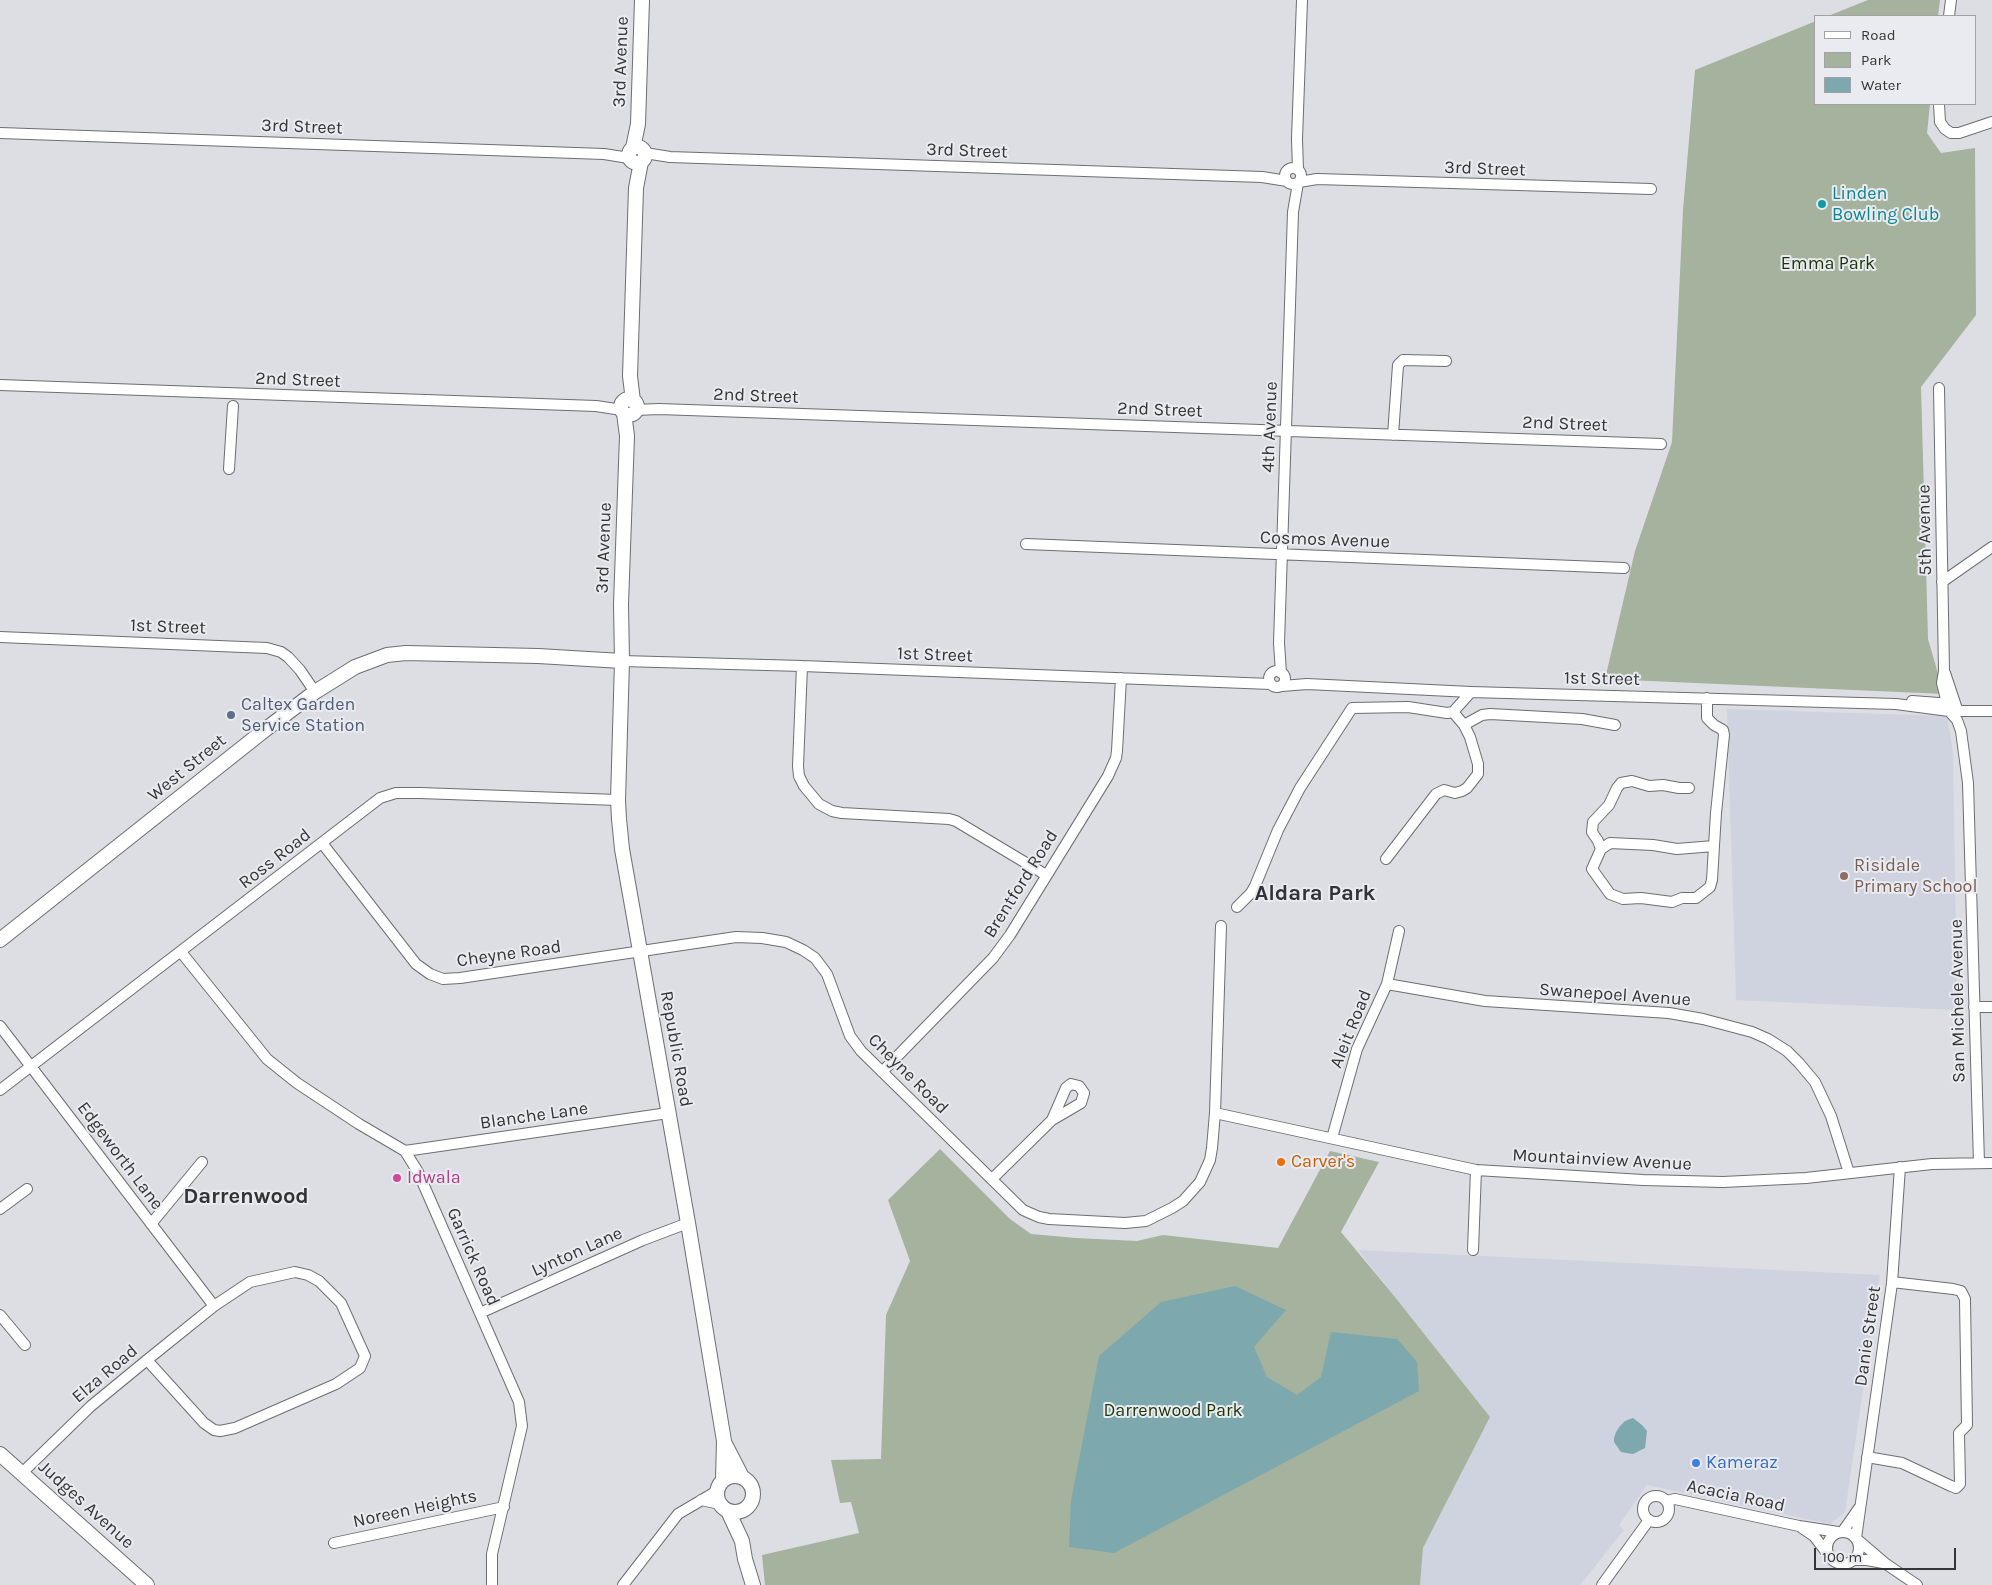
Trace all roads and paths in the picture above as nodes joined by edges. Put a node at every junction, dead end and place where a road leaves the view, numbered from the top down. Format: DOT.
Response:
graph roads {
  1 [pos="642,0"];
  2 [pos="1302,0"];
  3 [pos="1951,0"];
  4 [pos="1949,15"];
  5 [pos="1940,105"];
  6 [pos="1992,122"];
  7 [pos="0,133"];
  8 [pos="637,155"];
  9 [pos="1294,177"];
  10 [pos="1651,190"];
  11 [pos="1446,361"];
  12 [pos="0,385"];
  13 [pos="1939,388"];
  14 [pos="233,406"];
  15 [pos="629,407"];
  16 [pos="1286,430"];
  17 [pos="1393,435"];
  18 [pos="1661,444"];
  19 [pos="229,469"];
  20 [pos="1026,544"];
  21 [pos="1992,546"];
  22 [pos="1282,555"];
  23 [pos="1624,568"];
  24 [pos="1942,582"];
  25 [pos="0,637"];
  26 [pos="622,661"];
  27 [pos="802,666"];
  28 [pos="1944,671"];
  29 [pos="1121,678"];
  30 [pos="1277,678"];
  31 [pos="315,692"];
  32 [pos="1471,692"];
  33 [pos="1707,698"];
  34 [pos="1956,710"];
  35 [pos="1992,711"];
  36 [pos="1453,712"];
  37 [pos="1615,725"];
  38 [pos="1464,726"];
  39 [pos="1689,788"];
  40 [pos="618,800"];
  41 [pos="322,843"];
  42 [pos="1714,846"];
  43 [pos="1601,849"];
  44 [pos="1386,860"];
  45 [pos="1046,875"];
  46 [pos="1237,907"];
  47 [pos="1221,926"];
  48 [pos="1400,931"];
  49 [pos="0,940"];
  50 [pos="181,952"];
  51 [pos="641,952"];
  52 [pos="1387,984"];
  53 [pos="1974,1007"];
  54 [pos="1992,1007"];
  55 [pos="0,1026"];
  56 [pos="31,1066"];
  57 [pos="882,1072"];
  58 [pos="0,1090"];
  59 [pos="668,1113"];
  60 [pos="1215,1113"];
  61 [pos="1052,1120"];
  62 [pos="1332,1138"];
  63 [pos="405,1150"];
  64 [pos="202,1162"];
  65 [pos="1979,1163"];
  66 [pos="1992,1163"];
  67 [pos="1900,1167"];
  68 [pos="1476,1170"];
  69 [pos="1849,1173"];
  70 [pos="992,1179"];
  71 [pos="28,1189"];
  72 [pos="0,1209"];
  73 [pos="688,1223"];
  74 [pos="151,1224"];
  75 [pos="1473,1250"];
  76 [pos="1892,1282"];
  77 [pos="214,1306"];
  78 [pos="480,1314"];
  79 [pos="0,1315"];
  80 [pos="25,1345"];
  81 [pos="147,1360"];
  82 [pos="724,1441"];
  83 [pos="0,1454"];
  84 [pos="1867,1457"];
  85 [pos="22,1473"];
  86 [pos="742,1477"];
  87 [pos="722,1497"];
  88 [pos="1666,1501"];
  89 [pos="504,1507"];
  90 [pos="746,1508"];
  91 [pos="1860,1508"];
  92 [pos="1649,1520"];
  93 [pos="1799,1526"];
  94 [pos="1841,1531"];
  95 [pos="1857,1539"];
  96 [pos="742,1541"];
  97 [pos="334,1543"];
  98 [pos="1828,1553"];
  99 [pos="1853,1560"];
  100 [pos="1886,1564"];
  101 [pos="627,1584"];
  102 [pos="147,1585"];
  103 [pos="492,1585"];
  104 [pos="753,1585"];
  105 [pos="1602,1585"];
  106 [pos="1917,1585"];
  1 -- 8 [label="main road, 3rd Avenue"];
  2 -- 9 [label="street, 4th Avenue"];
  3 -- 4 [label="street"];
  5 -- 6 [label="street"];
  7 -- 8 [label="street, 3rd Street"];
  8 -- 9 [label="street, 3rd Street"];
  8 -- 15 [label="main road, 3rd Avenue"];
  9 -- 10 [label="street, 3rd Street"];
  9 -- 16 [label="street, 4th Avenue"];
  11 -- 17 [label="street"];
  12 -- 15 [label="street, 2nd Street"];
  13 -- 24 [label="street, 5th Avenue"];
  14 -- 19 [label="street"];
  15 -- 16 [label="street, 2nd Street"];
  15 -- 26 [label="main road, 3rd Avenue"];
  16 -- 17 [label="street, 2nd Street"];
  16 -- 22 [label="street, 4th Avenue"];
  17 -- 18 [label="street, 2nd Street"];
  20 -- 22 [label="street, Cosmos Avenue"];
  21 -- 24 [label="street"];
  22 -- 23 [label="street, Cosmos Avenue"];
  22 -- 30 [label="street, 4th Avenue"];
  24 -- 28 [label="street, 5th Avenue"];
  25 -- 31 [label="street, 1st Street"];
  26 -- 27 [label="street, 1st Street"];
  26 -- 31 [label="main road, West Street"];
  26 -- 40 [label="main road, Republic Road"];
  27 -- 29 [label="street, 1st Street"];
  27 -- 45 [label="street"];
  28 -- 34 [label="street, San Michele Avenue"];
  29 -- 30 [label="street, 1st Street"];
  29 -- 45 [label="street, Brentford Road"];
  30 -- 32 [label="street, 1st Street"];
  31 -- 49 [label="main road, West Street"];
  32 -- 33 [label="street, 1st Street"];
  32 -- 36 [label="street"];
  33 -- 34 [label="street, 1st Street"];
  33 -- 42 [label="street"];
  34 -- 35 [label="street, 1st Street"];
  34 -- 53 [label="street, San Michele Avenue"];
  36 -- 38 [label="street"];
  36 -- 46 [label="street"];
  37 -- 38 [label="street"];
  38 -- 44 [label="street"];
  39 -- 43 [label="street"];
  40 -- 41 [label="street, Ross Road"];
  40 -- 51 [label="main road, Republic Road"];
  41 -- 50 [label="street, Ross Road"];
  41 -- 51 [label="street, Cheyne Road"];
  42 -- 43 [label="street"];
  42 -- 43 [label="street"];
  45 -- 57 [label="street, Brentford Road"];
  47 -- 60 [label="street, Cheyne Road"];
  48 -- 52 [label="street, Aleit Road"];
  50 -- 56 [label="street, Ross Road"];
  50 -- 63 [label="street, Garrick Road"];
  51 -- 57 [label="street, Cheyne Road"];
  51 -- 59 [label="main road, Republic Road"];
  52 -- 62 [label="street, Aleit Road"];
  52 -- 69 [label="street, Swanepoel Avenue"];
  53 -- 54 [label="street"];
  53 -- 65 [label="street, San Michele Avenue"];
  55 -- 56 [label="street, Edgeworth Lane"];
  56 -- 58 [label="street, Ross Road"];
  56 -- 74 [label="street, Edgeworth Lane"];
  57 -- 70 [label="street, Cheyne Road"];
  59 -- 63 [label="street, Blanche Lane"];
  59 -- 73 [label="main road, Republic Road"];
  60 -- 62 [label="street, Mountainview Avenue"];
  60 -- 70 [label="street, Cheyne Road"];
  61 -- 70 [label="street"];
  62 -- 68 [label="street, Mountainview Avenue"];
  63 -- 78 [label="street, Garrick Road"];
  64 -- 74 [label="street"];
  65 -- 66 [label="street, Mountainview Avenue"];
  65 -- 67 [label="street, Mountainview Avenue"];
  67 -- 69 [label="street, Mountainview Avenue"];
  67 -- 76 [label="street, Danie Street"];
  68 -- 69 [label="street, Mountainview Avenue"];
  68 -- 75 [label="street"];
  71 -- 72 [label="street"];
  73 -- 78 [label="street, Lynton Lane"];
  73 -- 82 [label="main road, Republic Road"];
  74 -- 77 [label="street, Edgeworth Lane"];
  76 -- 84 [label="street, Danie Street"];
  76 -- 84 [label="street"];
  77 -- 81 [label="street, Elza Road"];
  77 -- 81 [label="street, Elza Road"];
  78 -- 89 [label="street, Garrick Road"];
  79 -- 80 [label="street"];
  81 -- 85 [label="street, Elza Road"];
  82 -- 86 [label="main road, Republic Road"];
  82 -- 87 [label="main road, Republic Road"];
  83 -- 85 [label="main road, Judges Avenue"];
  84 -- 91 [label="street, Danie Street"];
  85 -- 102 [label="main road, Judges Avenue"];
  86 -- 87 [label="main road"];
  86 -- 90 [label="main road"];
  87 -- 90 [label="main road"];
  87 -- 96 [label="main road, Republic Road"];
  87 -- 101 [label="street"];
  88 -- 92 [label="street"];
  88 -- 92 [label="street"];
  88 -- 93 [label="street, Acacia Road"];
  89 -- 97 [label="street, Noreen Heights"];
  89 -- 103 [label="street, Garrick Road"];
  90 -- 96 [label="main road, Republic Road"];
  91 -- 94 [label="street, Danie Street"];
  91 -- 95 [label="street, Danie Street"];
  92 -- 105 [label="street"];
  93 -- 94 [label="street, Acacia Road"];
  93 -- 98 [label="street, Acacia Road"];
  94 -- 95 [label="street"];
  94 -- 98 [label="street"];
  95 -- 99 [label="street"];
  95 -- 100 [label="street"];
  96 -- 104 [label="main road, Republic Road"];
  98 -- 99 [label="street"];
  99 -- 100 [label="street"];
  100 -- 106 [label="street"];
}
